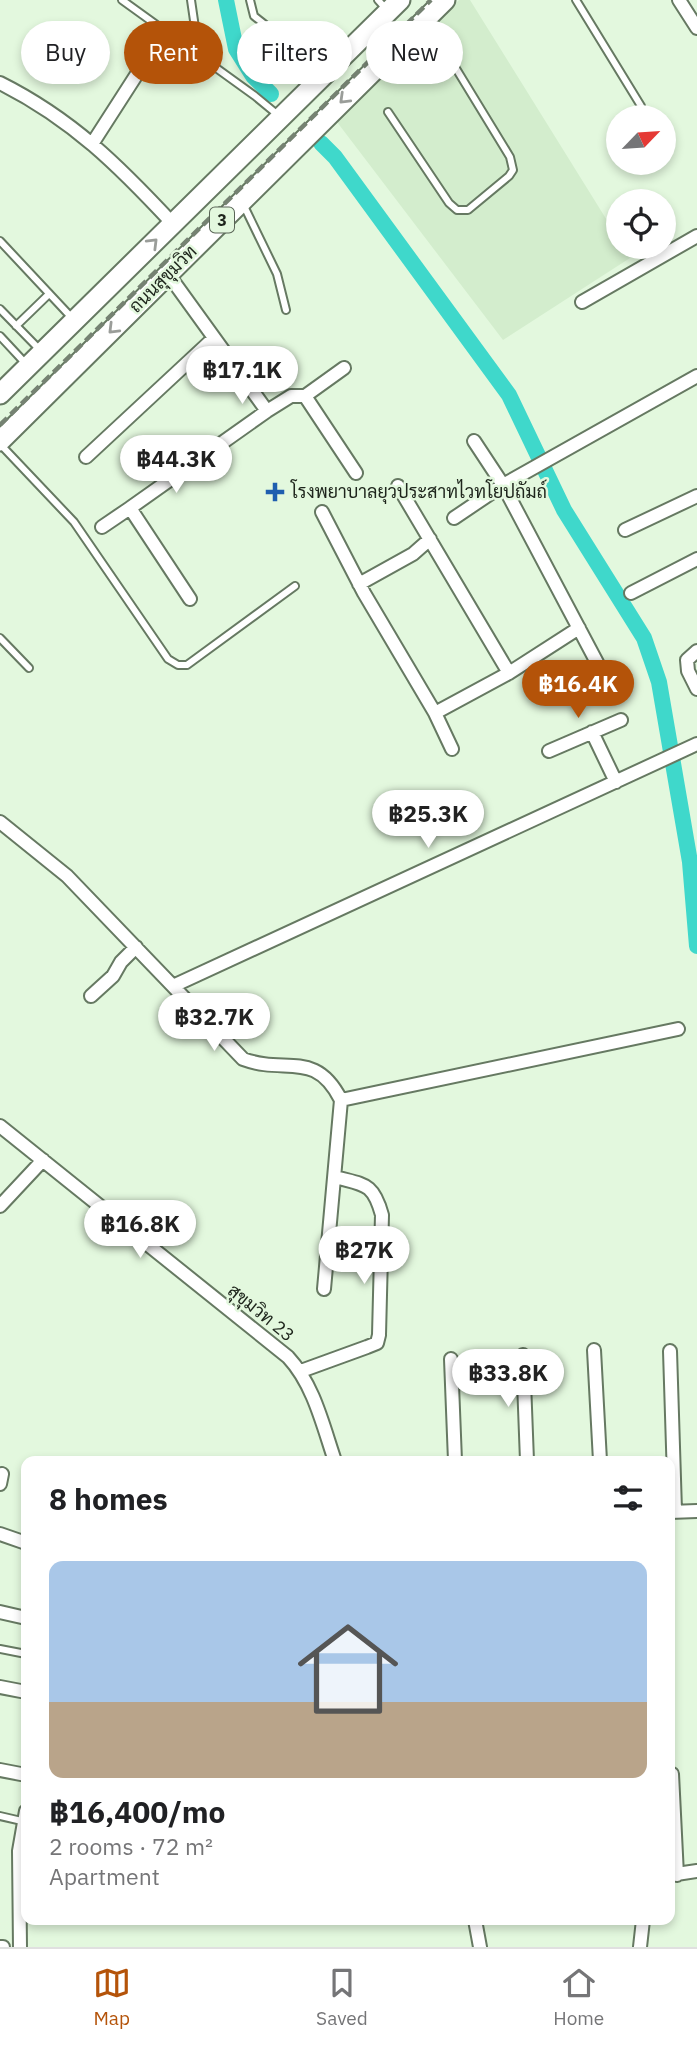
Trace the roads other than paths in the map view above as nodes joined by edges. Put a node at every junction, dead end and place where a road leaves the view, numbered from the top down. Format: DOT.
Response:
graph roads {
  1 [pos="122,0"];
  2 [pos="191,0"];
  3 [pos="250,0"];
  4 [pos="445,0"];
  5 [pos="576,0"];
  6 [pos="678,0"];
  7 [pos="389,4"];
  8 [pos="426,19"];
  9 [pos="151,21"];
  10 [pos="194,21"];
  11 [pos="260,21"];
  12 [pos="697,28"];
  13 [pos="352,44"];
  14 [pos="223,73"];
  15 [pos="0,83"];
  16 [pos="131,84"];
  17 [pos="314,84"];
  18 [pos="640,105"];
  19 [pos="388,113"];
  20 [pos="280,117"];
  21 [pos="92,144"];
  22 [pos="241,201"];
  23 [pos="173,224"];
  24 [pos="697,236"];
  25 [pos="0,241"];
  26 [pos="168,274"];
  27 [pos="49,293"];
  28 [pos="582,302"];
  29 [pos="0,309"];
  30 [pos="286,310"];
  31 [pos="75,321"];
  32 [pos="16,326"];
  33 [pos="214,338"];
  34 [pos="1,340"];
  35 [pos="35,359"];
  36 [pos="344,368"];
  37 [pos="697,376"];
  38 [pos="0,394"];
  39 [pos="305,396"];
  40 [pos="267,411"];
  41 [pos="474,441"];
  42 [pos="0,443"];
  43 [pos="86,457"];
  44 [pos="356,473"];
  45 [pos="503,485"];
  46 [pos="398,486"];
  47 [pos="697,496"];
  48 [pos="130,508"];
  49 [pos="322,512"];
  50 [pos="454,518"];
  51 [pos="102,527"];
  52 [pos="625,530"];
  53 [pos="430,538"];
  54 [pos="697,559"];
  55 [pos="359,584"];
  56 [pos="295,586"];
  57 [pos="631,593"];
  58 [pos="190,599"];
  59 [pos="579,628"];
  60 [pos="0,638"];
  61 [pos="697,651"];
  62 [pos="29,668"];
  63 [pos="602,672"];
  64 [pos="509,673"];
  65 [pos="697,689"];
  66 [pos="435,713"];
  67 [pos="621,720"];
  68 [pos="592,732"];
  69 [pos="697,744"];
  70 [pos="452,748"];
  71 [pos="549,751"];
  72 [pos="616,782"];
  73 [pos="0,822"];
  74 [pos="136,947"];
  75 [pos="173,986"];
  76 [pos="91,996"];
  77 [pos="678,1028"];
  78 [pos="341,1100"];
  79 [pos="0,1126"];
  80 [pos="43,1160"];
  81 [pos="335,1177"];
  82 [pos="0,1206"];
  83 [pos="324,1289"];
  84 [pos="594,1350"];
  85 [pos="670,1351"];
  86 [pos="523,1356"];
  87 [pos="451,1359"];
  88 [pos="302,1371"];
  89 [pos="333,1456"];
  90 [pos="455,1456"];
  91 [pos="527,1456"];
  92 [pos="600,1456"];
  93 [pos="671,1456"];
  94 [pos="697,1510"];
  95 [pos="675,1512"];
  96 [pos="0,1534"];
  97 [pos="21,1541"];
  98 [pos="0,1612"];
  99 [pos="21,1617"];
  100 [pos="0,1649"];
  101 [pos="21,1653"];
  102 [pos="0,1686"];
  103 [pos="21,1691"];
  104 [pos="0,1770"];
  105 [pos="21,1774"];
  106 [pos="0,1816"];
  107 [pos="21,1818"];
  108 [pos="21,1842"];
  109 [pos="697,1871"];
  110 [pos="675,1875"];
  111 [pos="476,1925"];
  112 [pos="642,1925"];
  113 [pos="20,1947"];
  114 [pos="480,1947"];
  115 [pos="640,1947"];
  1 -- 9 [label="lane"];
  2 -- 10 [label="lane"];
  3 -- 11 [label="lane"];
  4 -- 8 [label="highway, ถนนสุขุมวิท / 3"];
  5 -- 18 [label="lane"];
  6 -- 12 [label="street"];
  7 -- 13 [label="highway, ถนนสุขุมวิท / 3"];
  8 -- 19 [label="lane"];
  8 -- 22 [label="highway, ถนนสุขุมวิท / 3, one-way"];
  14 -- 20 [label="lane"];
  15 -- 21 [label="street"];
  16 -- 21 [label="street"];
  17 -- 20 [label="highway, ถนนสุขุมวิท / 3"];
  20 -- 23 [label="highway, ถนนสุขุมวิท / 3"];
  21 -- 23 [label="street"];
  22 -- 26 [label="highway, ถนนสุขุมวิท / 3"];
  22 -- 30 [label="lane"];
  31 -- 23 [label="highway, ถนนสุขุมวิท / 3, one-way"];
  24 -- 28 [label="street"];
  25 -- 27 [label="lane"];
  26 -- 33 [label="street"];
  26 -- 42 [label="highway, ถนนสุขุมวิท / 3, one-way"];
  27 -- 31 [label="lane"];
  27 -- 32 [label="lane"];
  29 -- 32 [label="lane"];
  31 -- 35 [label="highway, ถนนสุขุมวิท / 3"];
  32 -- 35 [label="lane"];
  33 -- 40 [label="street"];
  33 -- 43 [label="street"];
  34 -- 35 [label="lane"];
  35 -- 38 [label="highway, ถนนสุขุมวิท / 3"];
  36 -- 39 [label="street"];
  37 -- 45 [label="street"];
  39 -- 40 [label="street"];
  39 -- 44 [label="street"];
  40 -- 48 [label="street"];
  41 -- 45 [label="street"];
  42 -- 56 [label="lane"];
  45 -- 50 [label="street"];
  45 -- 59 [label="street"];
  46 -- 53 [label="street"];
  47 -- 52 [label="street"];
  48 -- 51 [label="street"];
  48 -- 58 [label="street"];
  49 -- 55 [label="street"];
  53 -- 55 [label="street"];
  53 -- 64 [label="street"];
  54 -- 57 [label="street"];
  55 -- 66 [label="street"];
  59 -- 63 [label="street"];
  59 -- 64 [label="street"];
  60 -- 62 [label="lane"];
  61 -- 65 [label="street"];
  64 -- 66 [label="street"];
  66 -- 70 [label="street"];
  67 -- 68 [label="street"];
  68 -- 71 [label="street"];
  68 -- 72 [label="street"];
  69 -- 72 [label="street"];
  72 -- 75 [label="street"];
  73 -- 74 [label="street"];
  74 -- 75 [label="street"];
  74 -- 76 [label="street"];
  75 -- 78 [label="street"];
  77 -- 78 [label="street"];
  78 -- 81 [label="street"];
  79 -- 80 [label="street, สุขุมวิท 23"];
  80 -- 82 [label="street"];
  80 -- 88 [label="street, สุขุมวิท 23"];
  81 -- 83 [label="street"];
  81 -- 88 [label="street"];
  84 -- 92 [label="street"];
  85 -- 93 [label="street"];
  86 -- 91 [label="street"];
  87 -- 90 [label="street"];
  88 -- 89 [label="street"];
  94 -- 95 [label="street"];
  96 -- 97 [label="street"];
  98 -- 99 [label="street"];
  100 -- 101 [label="lane"];
  102 -- 103 [label="street"];
  104 -- 105 [label="street"];
  106 -- 107 [label="lane"];
  108 -- 113 [label="street"];
  109 -- 110 [label="street"];
  111 -- 114 [label="street"];
  112 -- 115 [label="street"];
}
